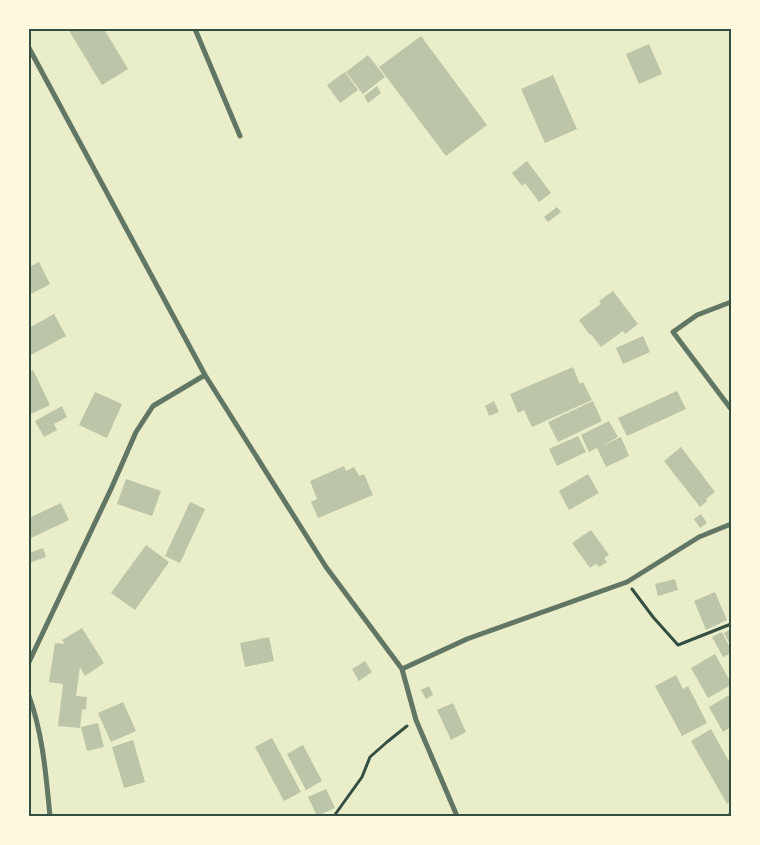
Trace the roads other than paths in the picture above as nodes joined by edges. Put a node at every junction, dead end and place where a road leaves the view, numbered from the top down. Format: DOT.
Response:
graph roads {
  1 [pos="195,29"];
  2 [pos="29,48"];
  3 [pos="240,136"];
  4 [pos="731,302"];
  5 [pos="205,375"];
  6 [pos="731,409"];
  7 [pos="731,524"];
  8 [pos="29,662"];
  9 [pos="402,668"];
  10 [pos="29,696"];
  11 [pos="50,816"];
  12 [pos="457,816"];
  1 -- 3 [label="street"];
  2 -- 5 [label="street"];
  4 -- 6 [label="street"];
  5 -- 8 [label="street"];
  5 -- 9 [label="street"];
  7 -- 9 [label="street"];
  9 -- 12 [label="street"];
  10 -- 11 [label="street"];
}
